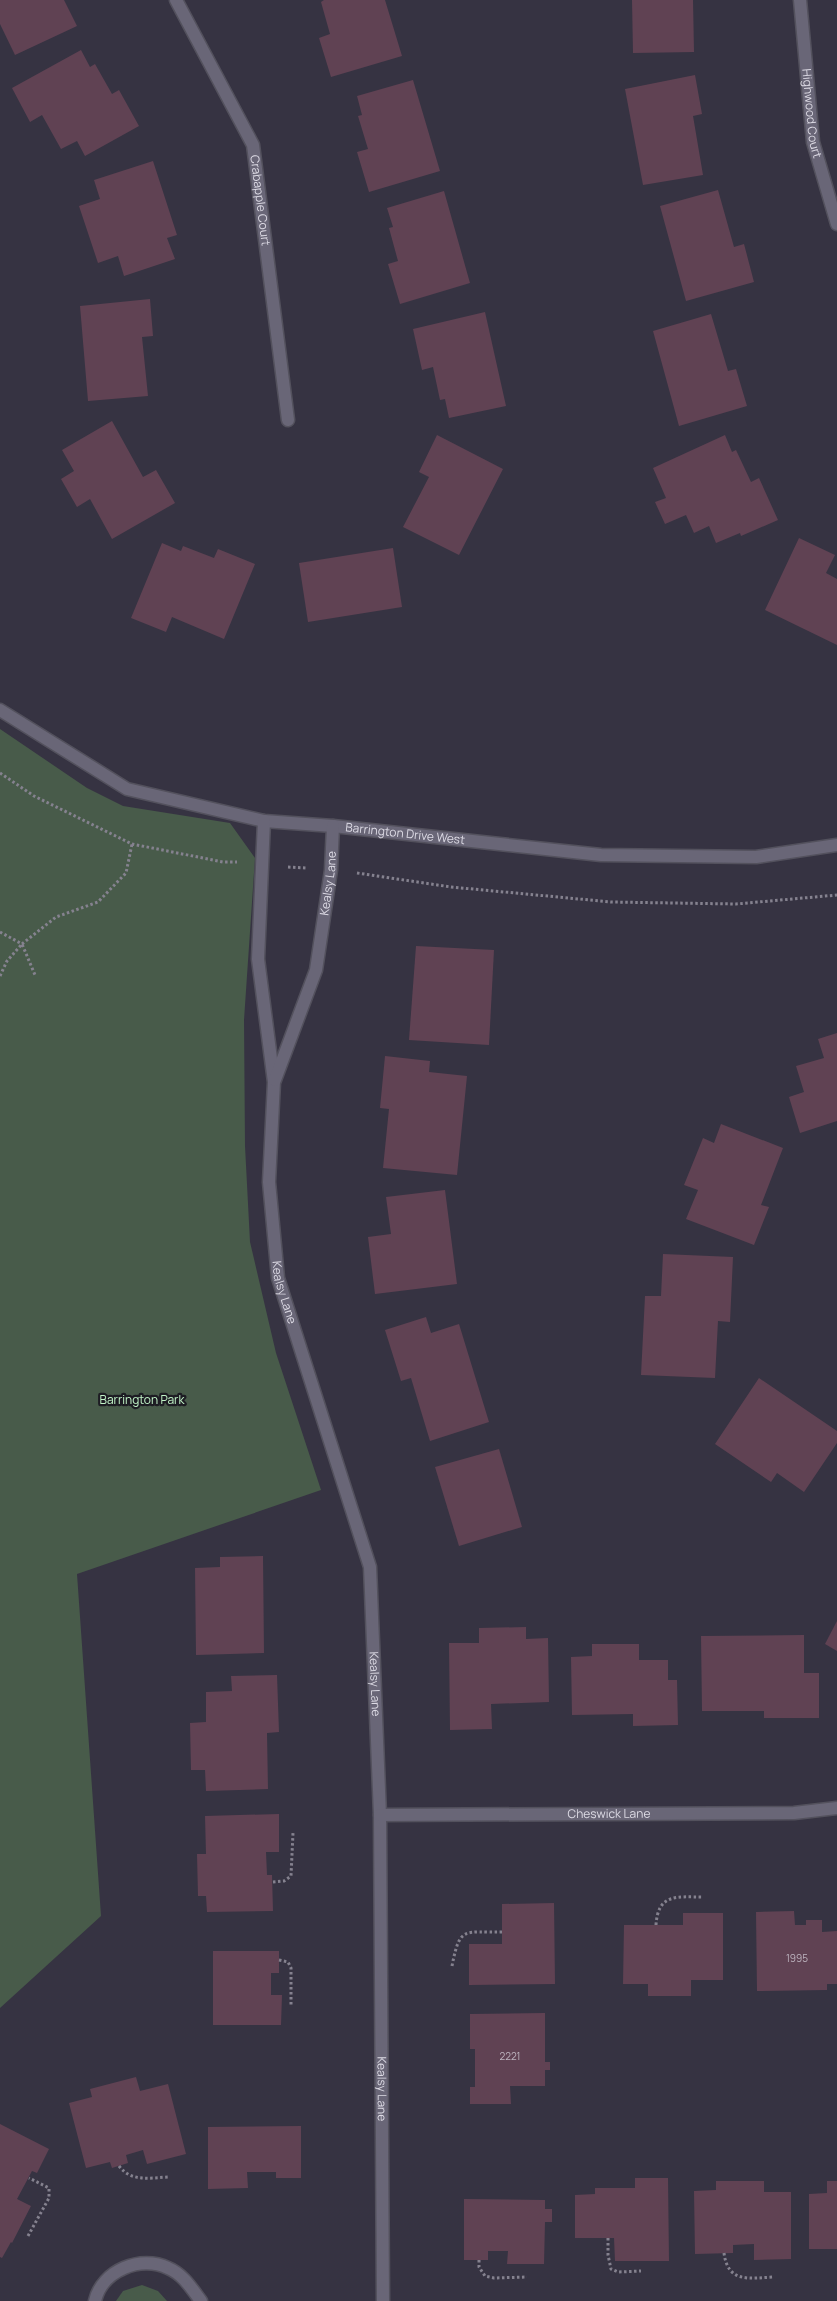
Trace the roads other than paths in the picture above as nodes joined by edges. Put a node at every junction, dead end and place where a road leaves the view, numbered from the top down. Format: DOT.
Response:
graph roads {
  1 [pos="176,0"];
  2 [pos="800,0"];
  3 [pos="837,224"];
  4 [pos="288,420"];
  5 [pos="0,710"];
  6 [pos="264,821"];
  7 [pos="332,826"];
  8 [pos="837,845"];
  9 [pos="274,1082"];
  10 [pos="837,1808"];
  11 [pos="380,1815"];
  12 [pos="95,2301"];
  13 [pos="201,2301"];
  14 [pos="383,2301"];
  1 -- 4 [label="street, Crabapple Court"];
  2 -- 3 [label="street, Highwood Court"];
  5 -- 6 [label="street, Barrington Drive West"];
  6 -- 7 [label="street, Barrington Drive West"];
  6 -- 9 [label="street, Kealsy Lane"];
  7 -- 8 [label="street, Barrington Drive West"];
  7 -- 9 [label="street, Kealsy Lane"];
  9 -- 11 [label="street, Kealsy Lane"];
  10 -- 11 [label="street, Cheswick Lane"];
  11 -- 14 [label="street, Kealsy Lane"];
  12 -- 13 [label="street"];
}
